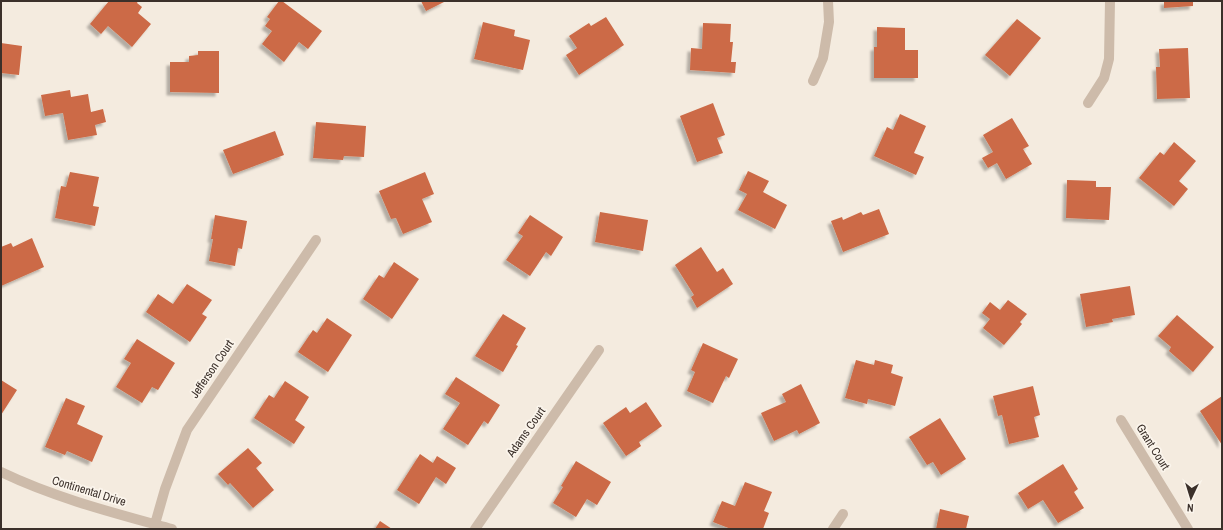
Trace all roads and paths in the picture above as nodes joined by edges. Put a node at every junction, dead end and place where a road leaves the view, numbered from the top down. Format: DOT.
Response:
graph roads {
  1 [pos="828,1"];
  2 [pos="1110,1"];
  3 [pos="813,81"];
  4 [pos="1088,103"];
  5 [pos="316,240"];
  6 [pos="599,350"];
  7 [pos="1121,420"];
  8 [pos="1,472"];
  9 [pos="843,514"];
  10 [pos="155,524"];
  11 [pos="172,529"];
  12 [pos="475,529"];
  13 [pos="833,529"];
  14 [pos="1188,529"];
  1 -- 3 [label="street"];
  2 -- 4 [label="street"];
  5 -- 10 [label="street, Jefferson Court"];
  6 -- 12 [label="street, Adams Court"];
  7 -- 14 [label="street, Grant Court"];
  8 -- 10 [label="street, Continental Drive"];
  9 -- 13 [label="street"];
  10 -- 11 [label="street, Continental Drive"];
}
